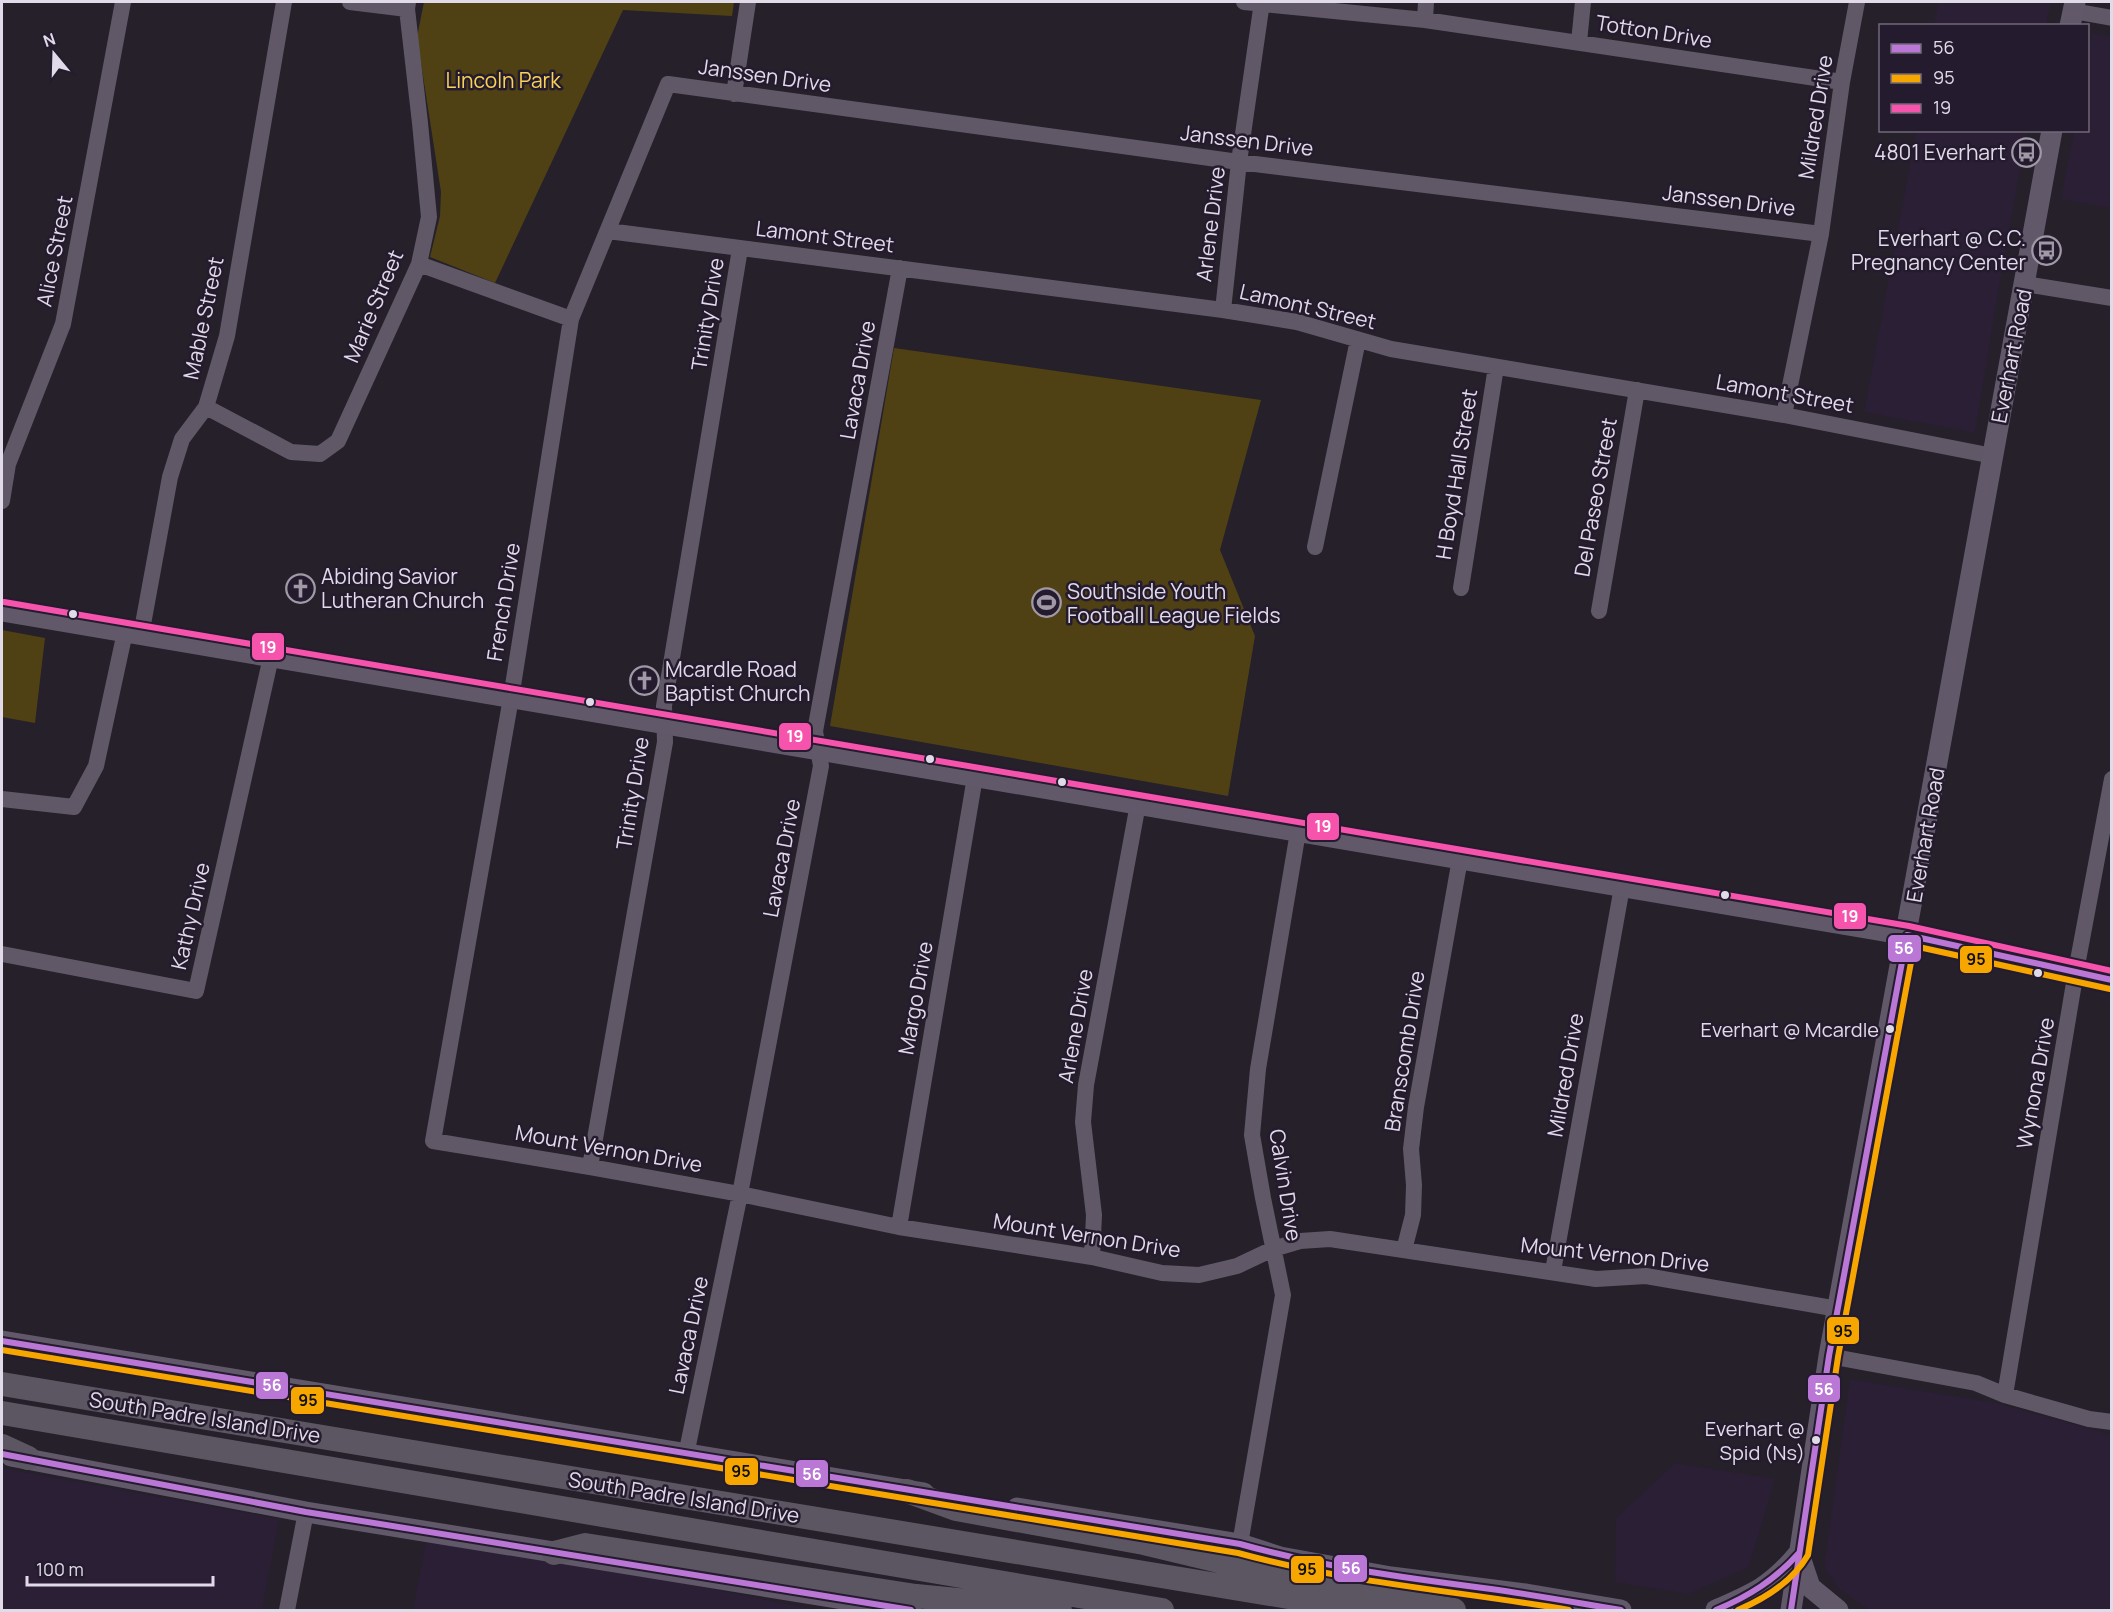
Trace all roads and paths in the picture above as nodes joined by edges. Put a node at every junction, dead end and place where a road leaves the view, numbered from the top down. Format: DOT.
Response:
graph roads {
  1 [pos="123,2"];
  2 [pos="284,2"];
  3 [pos="350,2"];
  4 [pos="748,2"];
  5 [pos="1244,2"];
  6 [pos="1426,2"];
  7 [pos="1583,2"];
  8 [pos="1857,2"];
  9 [pos="1262,3"];
  10 [pos="407,5"];
  11 [pos="2073,13"];
  12 [pos="2112,18"];
  13 [pos="1425,20"];
  14 [pos="1579,42"];
  15 [pos="1842,82"];
  16 [pos="668,84"];
  17 [pos="734,94"];
  18 [pos="2052,132"];
  19 [pos="1239,162"];
  20 [pos="608,231"];
  21 [pos="1821,234"];
  22 [pos="740,249"];
  23 [pos="419,264"];
  24 [pos="900,268"];
  25 [pos="2025,284"];
  26 [pos="2112,298"];
  27 [pos="1222,310"];
  28 [pos="571,319"];
  29 [pos="1358,340"];
  30 [pos="1496,367"];
  31 [pos="1637,390"];
  32 [pos="206,407"];
  33 [pos="1784,415"];
  34 [pos="1993,456"];
  35 [pos="2,501"];
  36 [pos="1315,547"];
  37 [pos="1461,588"];
  38 [pos="2,611"];
  39 [pos="1599,611"];
  40 [pos="133,634"];
  41 [pos="272,657"];
  42 [pos="511,698"];
  43 [pos="665,724"];
  44 [pos="818,750"];
  45 [pos="975,777"];
  46 [pos="2112,779"];
  47 [pos="2,799"];
  48 [pos="1138,804"];
  49 [pos="1298,831"];
  50 [pos="1460,859"];
  51 [pos="1622,887"];
  52 [pos="1907,935"];
  53 [pos="2,954"];
  54 [pos="2076,971"];
  55 [pos="2112,980"];
  56 [pos="433,1141"];
  57 [pos="590,1167"];
  58 [pos="740,1194"];
  59 [pos="899,1227"];
  60 [pos="1273,1249"];
  61 [pos="1404,1250"];
  62 [pos="1092,1257"];
  63 [pos="1553,1271"];
  64 [pos="1838,1309"];
  65 [pos="2,1341"];
  66 [pos="1829,1356"];
  67 [pos="2,1384"];
  68 [pos="2005,1395"];
  69 [pos="2,1413"];
  70 [pos="2112,1422"];
  71 [pos="2,1446"];
  72 [pos="2,1454"];
  73 [pos="686,1455"];
  74 [pos="28,1458"];
  75 [pos="907,1491"];
  76 [pos="306,1512"];
  77 [pos="1240,1544"];
  78 [pos="554,1552"];
  79 [pos="1799,1553"];
  80 [pos="872,1608"];
  81 [pos="1156,1610"];
  82 [pos="287,1611"];
  83 [pos="911,1611"];
  84 [pos="1060,1611"];
  85 [pos="1367,1611"];
  86 [pos="1454,1611"];
  87 [pos="1621,1611"];
  88 [pos="1716,1611"];
  89 [pos="1791,1611"];
  90 [pos="1838,1611"];
  1 -- 35 [label="street, Alice Street"];
  2 -- 32 [label="street, Mable Street"];
  3 -- 10 [label="street"];
  4 -- 17 [label="street"];
  5 -- 9 [label="street, Totton Drive"];
  6 -- 13 [label="street"];
  7 -- 14 [label="street"];
  8 -- 15 [label="street, Mildred Drive"];
  9 -- 13 [label="street, Totton Drive"];
  9 -- 19 [label="street, Arlene Drive"];
  10 -- 23 [label="street, Marie Street"];
  11 -- 12 [label="street"];
  13 -- 14 [label="street, Totton Drive"];
  14 -- 15 [label="street, Totton Drive"];
  15 -- 21 [label="street, Mildred Drive"];
  16 -- 17 [label="street, Janssen Drive"];
  16 -- 20 [label="street, French Drive"];
  17 -- 19 [label="street, Janssen Drive"];
  18 -- 25 [label="main road, Everhart Road"];
  19 -- 21 [label="street, Janssen Drive"];
  19 -- 27 [label="street, Arlene Drive"];
  20 -- 22 [label="street, Lamont Street"];
  20 -- 28 [label="street, French Drive"];
  21 -- 33 [label="street, Mildred Drive"];
  22 -- 24 [label="street, Lamont Street"];
  22 -- 43 [label="street, Trinity Drive"];
  23 -- 28 [label="street"];
  23 -- 32 [label="street, Marie Street"];
  24 -- 27 [label="street, Lamont Street"];
  24 -- 44 [label="street, Lavaca Drive"];
  25 -- 26 [label="street"];
  25 -- 34 [label="main road, Everhart Road"];
  27 -- 29 [label="street, Lamont Street"];
  28 -- 42 [label="street, French Drive"];
  29 -- 30 [label="street, Lamont Street"];
  29 -- 36 [label="street"];
  30 -- 31 [label="street, Lamont Street"];
  30 -- 37 [label="street, H Boyd Hall Street"];
  31 -- 33 [label="street, Lamont Street"];
  31 -- 39 [label="street, Del Paseo Street"];
  32 -- 40 [label="street, Mable Street"];
  33 -- 34 [label="street, Lamont Street"];
  34 -- 52 [label="main road, Everhart Road"];
  38 -- 40 [label="main road"];
  40 -- 41 [label="main road"];
  40 -- 47 [label="street, Mable Street"];
  41 -- 42 [label="main road"];
  41 -- 53 [label="street, Kathy Drive"];
  42 -- 43 [label="main road"];
  42 -- 56 [label="street, French Drive"];
  43 -- 44 [label="main road"];
  43 -- 57 [label="street, Trinity Drive"];
  44 -- 45 [label="main road"];
  44 -- 58 [label="street, Lavaca Drive"];
  45 -- 48 [label="main road"];
  45 -- 59 [label="street, Margo Drive"];
  46 -- 54 [label="street, Wynona Drive"];
  48 -- 49 [label="main road"];
  48 -- 62 [label="street, Arlene Drive"];
  49 -- 50 [label="main road"];
  49 -- 60 [label="street, Calvin Drive"];
  50 -- 51 [label="main road"];
  50 -- 61 [label="street, Branscomb Drive"];
  51 -- 52 [label="main road"];
  51 -- 63 [label="street, Mildred Drive"];
  52 -- 54 [label="main road"];
  52 -- 64 [label="main road, Everhart Road"];
  54 -- 55 [label="main road"];
  54 -- 68 [label="street, Wynona Drive"];
  56 -- 57 [label="street, Mount Vernon Drive"];
  57 -- 58 [label="street, Mount Vernon Drive"];
  58 -- 59 [label="street, Mount Vernon Drive"];
  58 -- 73 [label="street, Lavaca Drive"];
  59 -- 62 [label="street, Mount Vernon Drive"];
  60 -- 61 [label="street, Mount Vernon Drive"];
  60 -- 62 [label="street, Mount Vernon Drive"];
  60 -- 77 [label="street, Calvin Drive"];
  61 -- 63 [label="street, Mount Vernon Drive"];
  63 -- 64 [label="street, Mount Vernon Drive"];
  64 -- 66 [label="main road, Everhart Road"];
  65 -- 73 [label="main road"];
  66 -- 68 [label="street"];
  66 -- 79 [label="main road, Everhart Road"];
  67 -- 85 [label="highway, South Padre Island Drive"];
  68 -- 70 [label="street"];
  69 -- 81 [label="highway, South Padre Island Drive"];
  71 -- 74 [label="highway"];
  72 -- 74 [label="main road"];
  73 -- 75 [label="main road"];
  74 -- 76 [label="main road"];
  75 -- 77 [label="main road"];
  75 -- 86 [label="highway"];
  76 -- 78 [label="main road"];
  76 -- 82 [label="street"];
  77 -- 87 [label="main road"];
  78 -- 80 [label="main road"];
  78 -- 84 [label="highway"];
  79 -- 88 [label="main road"];
  79 -- 89 [label="main road, Everhart Road"];
  79 -- 90 [label="main road"];
  80 -- 83 [label="main road"];
}
